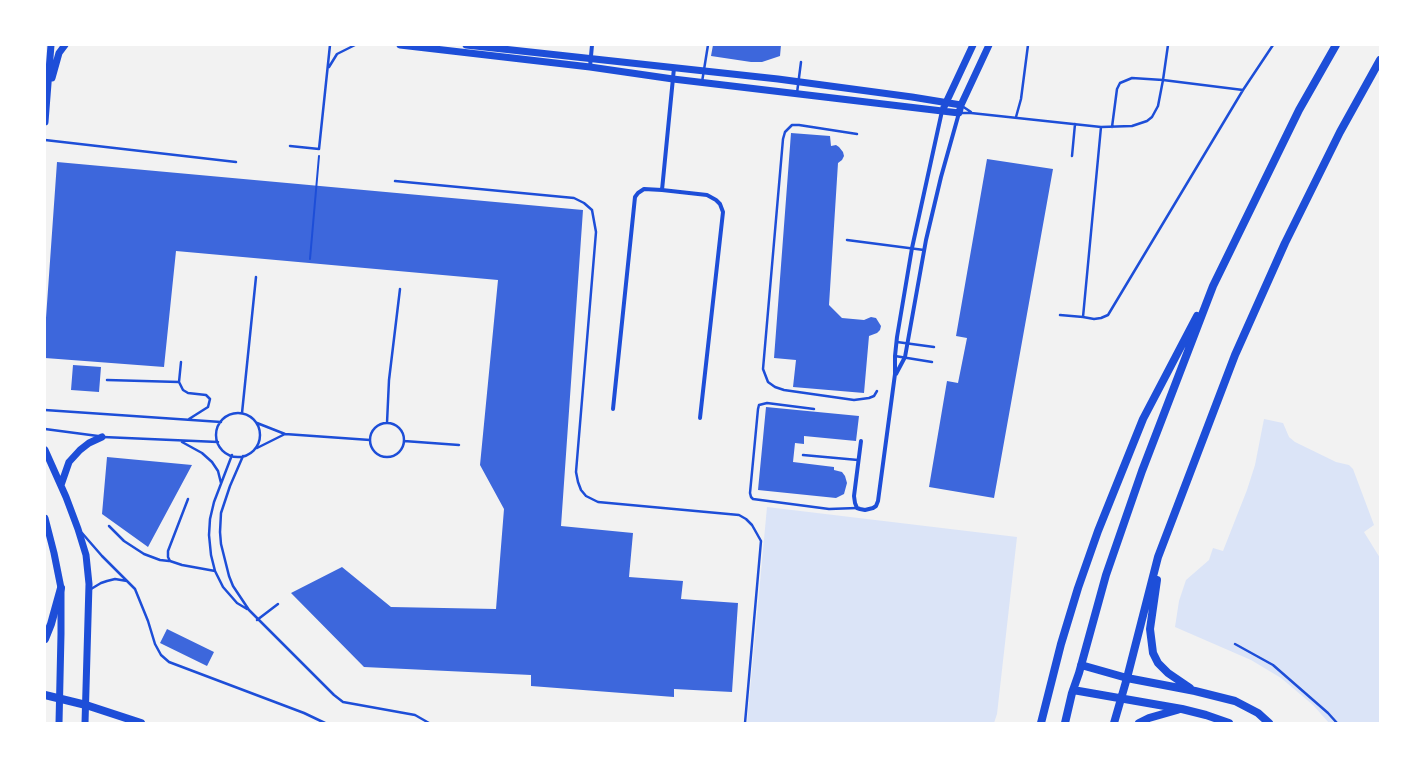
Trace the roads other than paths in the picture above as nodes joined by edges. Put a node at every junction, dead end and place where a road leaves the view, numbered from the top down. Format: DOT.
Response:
graph roads {
  1 [pos="51,45"];
  2 [pos="65,45"];
  3 [pos="330,45"];
  4 [pos="355,45"];
  5 [pos="400,45"];
  6 [pos="466,45"];
  7 [pos="592,45"];
  8 [pos="708,45"];
  9 [pos="973,45"];
  10 [pos="989,45"];
  11 [pos="1028,45"];
  12 [pos="1168,45"];
  13 [pos="1272,45"];
  14 [pos="1336,45"];
  15 [pos="1380,60"];
  16 [pos="801,62"];
  17 [pos="590,63"];
  18 [pos="328,68"];
  19 [pos="674,68"];
  20 [pos="704,71"];
  21 [pos="673,79"];
  22 [pos="1163,80"];
  23 [pos="702,82"];
  24 [pos="798,82"];
  25 [pos="1244,90"];
  26 [pos="797,93"];
  27 [pos="47,101"];
  28 [pos="945,103"];
  29 [pos="961,105"];
  30 [pos="942,111"];
  31 [pos="959,113"];
  32 [pos="971,113"];
  33 [pos="1016,117"];
  34 [pos="45,122"];
  35 [pos="1075,124"];
  36 [pos="1101,127"];
  37 [pos="1112,127"];
  38 [pos="857,134"];
  39 [pos="45,140"];
  40 [pos="290,146"];
  41 [pos="1072,156"];
  42 [pos="236,162"];
  43 [pos="395,181"];
  44 [pos="662,190"];
  45 [pos="847,240"];
  46 [pos="912,248"];
  47 [pos="924,250"];
  48 [pos="256,277"];
  49 [pos="1213,286"];
  50 [pos="400,289"];
  51 [pos="1060,315"];
  52 [pos="1083,317"];
  53 [pos="896,342"];
  54 [pos="908,343"];
  55 [pos="934,347"];
  56 [pos="895,356"];
  57 [pos="905,357"];
  58 [pos="181,362"];
  59 [pos="932,362"];
  60 [pos="896,374"];
  61 [pos="107,380"];
  62 [pos="179,382"];
  63 [pos="877,391"];
  64 [pos="613,409"];
  65 [pos="814,409"];
  66 [pos="45,410"];
  67 [pos="242,413"];
  68 [pos="700,418"];
  69 [pos="188,420"];
  70 [pos="221,422"];
  71 [pos="256,422"];
  72 [pos="387,423"];
  73 [pos="45,429"];
  74 [pos="286,434"];
  75 [pos="102,437"];
  76 [pos="370,440"];
  77 [pos="181,441"];
  78 [pos="404,441"];
  79 [pos="861,441"];
  80 [pos="218,442"];
  81 [pos="459,445"];
  82 [pos="256,448"];
  83 [pos="45,450"];
  84 [pos="232,455"];
  85 [pos="803,455"];
  86 [pos="243,456"];
  87 [pos="859,460"];
  88 [pos="221,483"];
  89 [pos="61,485"];
  90 [pos="188,499"];
  91 [pos="857,508"];
  92 [pos="45,518"];
  93 [pos="109,526"];
  94 [pos="78,529"];
  95 [pos="1158,557"];
  96 [pos="170,561"];
  97 [pos="215,571"];
  98 [pos="128,581"];
  99 [pos="61,588"];
  100 [pos="89,590"];
  101 [pos="278,604"];
  102 [pos="249,610"];
  103 [pos="258,620"];
  104 [pos="45,639"];
  105 [pos="1236,644"];
  106 [pos="1081,665"];
  107 [pos="1127,678"];
  108 [pos="1073,690"];
  109 [pos="1195,691"];
  110 [pos="45,695"];
  111 [pos="1121,698"];
  112 [pos="60,700"];
  113 [pos="86,706"];
  114 [pos="1182,709"];
  115 [pos="59,723"];
  116 [pos="85,723"];
  117 [pos="141,723"];
  118 [pos="326,723"];
  119 [pos="429,723"];
  120 [pos="745,723"];
  121 [pos="1041,723"];
  122 [pos="1065,723"];
  123 [pos="1114,723"];
  124 [pos="1139,723"];
  125 [pos="1229,723"];
  126 [pos="1269,723"];
  127 [pos="1336,723"];
  1 -- 27 [label="street"];
  2 -- 27 [label="street"];
  3 -- 18 [label="lane"];
  4 -- 18 [label="lane"];
  5 -- 17 [label="street"];
  6 -- 17 [label="street"];
  7 -- 17 [label="street"];
  8 -- 20 [label="lane"];
  9 -- 28 [label="street"];
  10 -- 29 [label="street"];
  11 -- 33 [label="lane"];
  12 -- 22 [label="lane"];
  13 -- 25 [label="lane"];
  14 -- 49 [label="main road"];
  15 -- 95 [label="main road"];
  16 -- 24 [label="lane"];
  17 -- 19 [label="street"];
  17 -- 21 [label="street"];
  18 -- 40 [label="lane"];
  19 -- 20 [label="street"];
  19 -- 21 [label="street"];
  20 -- 23 [label="lane"];
  20 -- 24 [label="street"];
  21 -- 23 [label="street"];
  21 -- 44 [label="street"];
  22 -- 25 [label="lane"];
  22 -- 37 [label="lane"];
  22 -- 37 [label="lane"];
  23 -- 26 [label="street"];
  24 -- 26 [label="lane"];
  24 -- 28 [label="street"];
  25 -- 52 [label="lane"];
  26 -- 30 [label="street"];
  27 -- 34 [label="street"];
  28 -- 29 [label="street"];
  28 -- 30 [label="street"];
  29 -- 31 [label="street"];
  29 -- 32 [label="lane"];
  30 -- 31 [label="street"];
  30 -- 46 [label="street"];
  31 -- 32 [label="lane"];
  31 -- 47 [label="street"];
  32 -- 33 [label="lane"];
  33 -- 35 [label="lane"];
  35 -- 36 [label="lane"];
  35 -- 41 [label="lane"];
  36 -- 37 [label="lane"];
  36 -- 52 [label="lane"];
  38 -- 63 [label="lane"];
  39 -- 42 [label="lane"];
  43 -- 120 [label="lane"];
  44 -- 64 [label="street"];
  44 -- 68 [label="street"];
  45 -- 46 [label="lane"];
  46 -- 47 [label="lane"];
  46 -- 53 [label="street"];
  47 -- 54 [label="street"];
  48 -- 67 [label="lane"];
  49 -- 106 [label="main road"];
  49 -- 121 [label="main road"];
  50 -- 72 [label="lane"];
  51 -- 52 [label="lane"];
  53 -- 54 [label="lane"];
  53 -- 56 [label="street"];
  54 -- 55 [label="lane"];
  54 -- 57 [label="street"];
  56 -- 57 [label="lane"];
  56 -- 60 [label="street"];
  57 -- 59 [label="lane"];
  57 -- 60 [label="street"];
  58 -- 62 [label="lane"];
  60 -- 91 [label="street"];
  61 -- 62 [label="lane"];
  62 -- 69 [label="lane"];
  65 -- 91 [label="lane"];
  66 -- 69 [label="lane"];
  67 -- 70 [label="lane"];
  67 -- 71 [label="lane"];
  69 -- 70 [label="lane"];
  70 -- 80 [label="lane"];
  71 -- 74 [label="lane"];
  71 -- 82 [label="lane"];
  72 -- 76 [label="lane"];
  72 -- 78 [label="lane"];
  73 -- 75 [label="lane"];
  74 -- 76 [label="lane"];
  74 -- 82 [label="lane"];
  75 -- 77 [label="lane"];
  75 -- 89 [label="street"];
  76 -- 78 [label="lane"];
  77 -- 80 [label="lane"];
  77 -- 88 [label="lane"];
  78 -- 81 [label="lane"];
  79 -- 87 [label="street"];
  80 -- 84 [label="lane"];
  82 -- 86 [label="lane"];
  83 -- 89 [label="street"];
  84 -- 86 [label="lane"];
  84 -- 88 [label="lane"];
  85 -- 87 [label="lane"];
  86 -- 102 [label="lane"];
  87 -- 91 [label="street"];
  88 -- 97 [label="lane"];
  89 -- 94 [label="street"];
  90 -- 96 [label="lane"];
  92 -- 99 [label="street"];
  93 -- 96 [label="lane"];
  94 -- 98 [label="lane"];
  94 -- 100 [label="street"];
  95 -- 107 [label="main road"];
  95 -- 109 [label="main road"];
  96 -- 97 [label="lane"];
  97 -- 102 [label="lane"];
  98 -- 100 [label="lane"];
  98 -- 118 [label="lane"];
  99 -- 104 [label="main road"];
  99 -- 112 [label="street"];
  100 -- 113 [label="street"];
  101 -- 103 [label="lane"];
  102 -- 103 [label="lane"];
  103 -- 119 [label="lane"];
  105 -- 127 [label="lane"];
  106 -- 107 [label="main road"];
  106 -- 108 [label="main road"];
  107 -- 109 [label="main road"];
  107 -- 111 [label="main road"];
  108 -- 111 [label="main road"];
  108 -- 122 [label="main road"];
  109 -- 126 [label="main road"];
  110 -- 112 [label="main road"];
  111 -- 114 [label="main road"];
  111 -- 123 [label="main road"];
  112 -- 113 [label="main road"];
  112 -- 115 [label="street"];
  113 -- 116 [label="street"];
  113 -- 117 [label="main road"];
  114 -- 124 [label="main road"];
  114 -- 125 [label="main road"];
}
